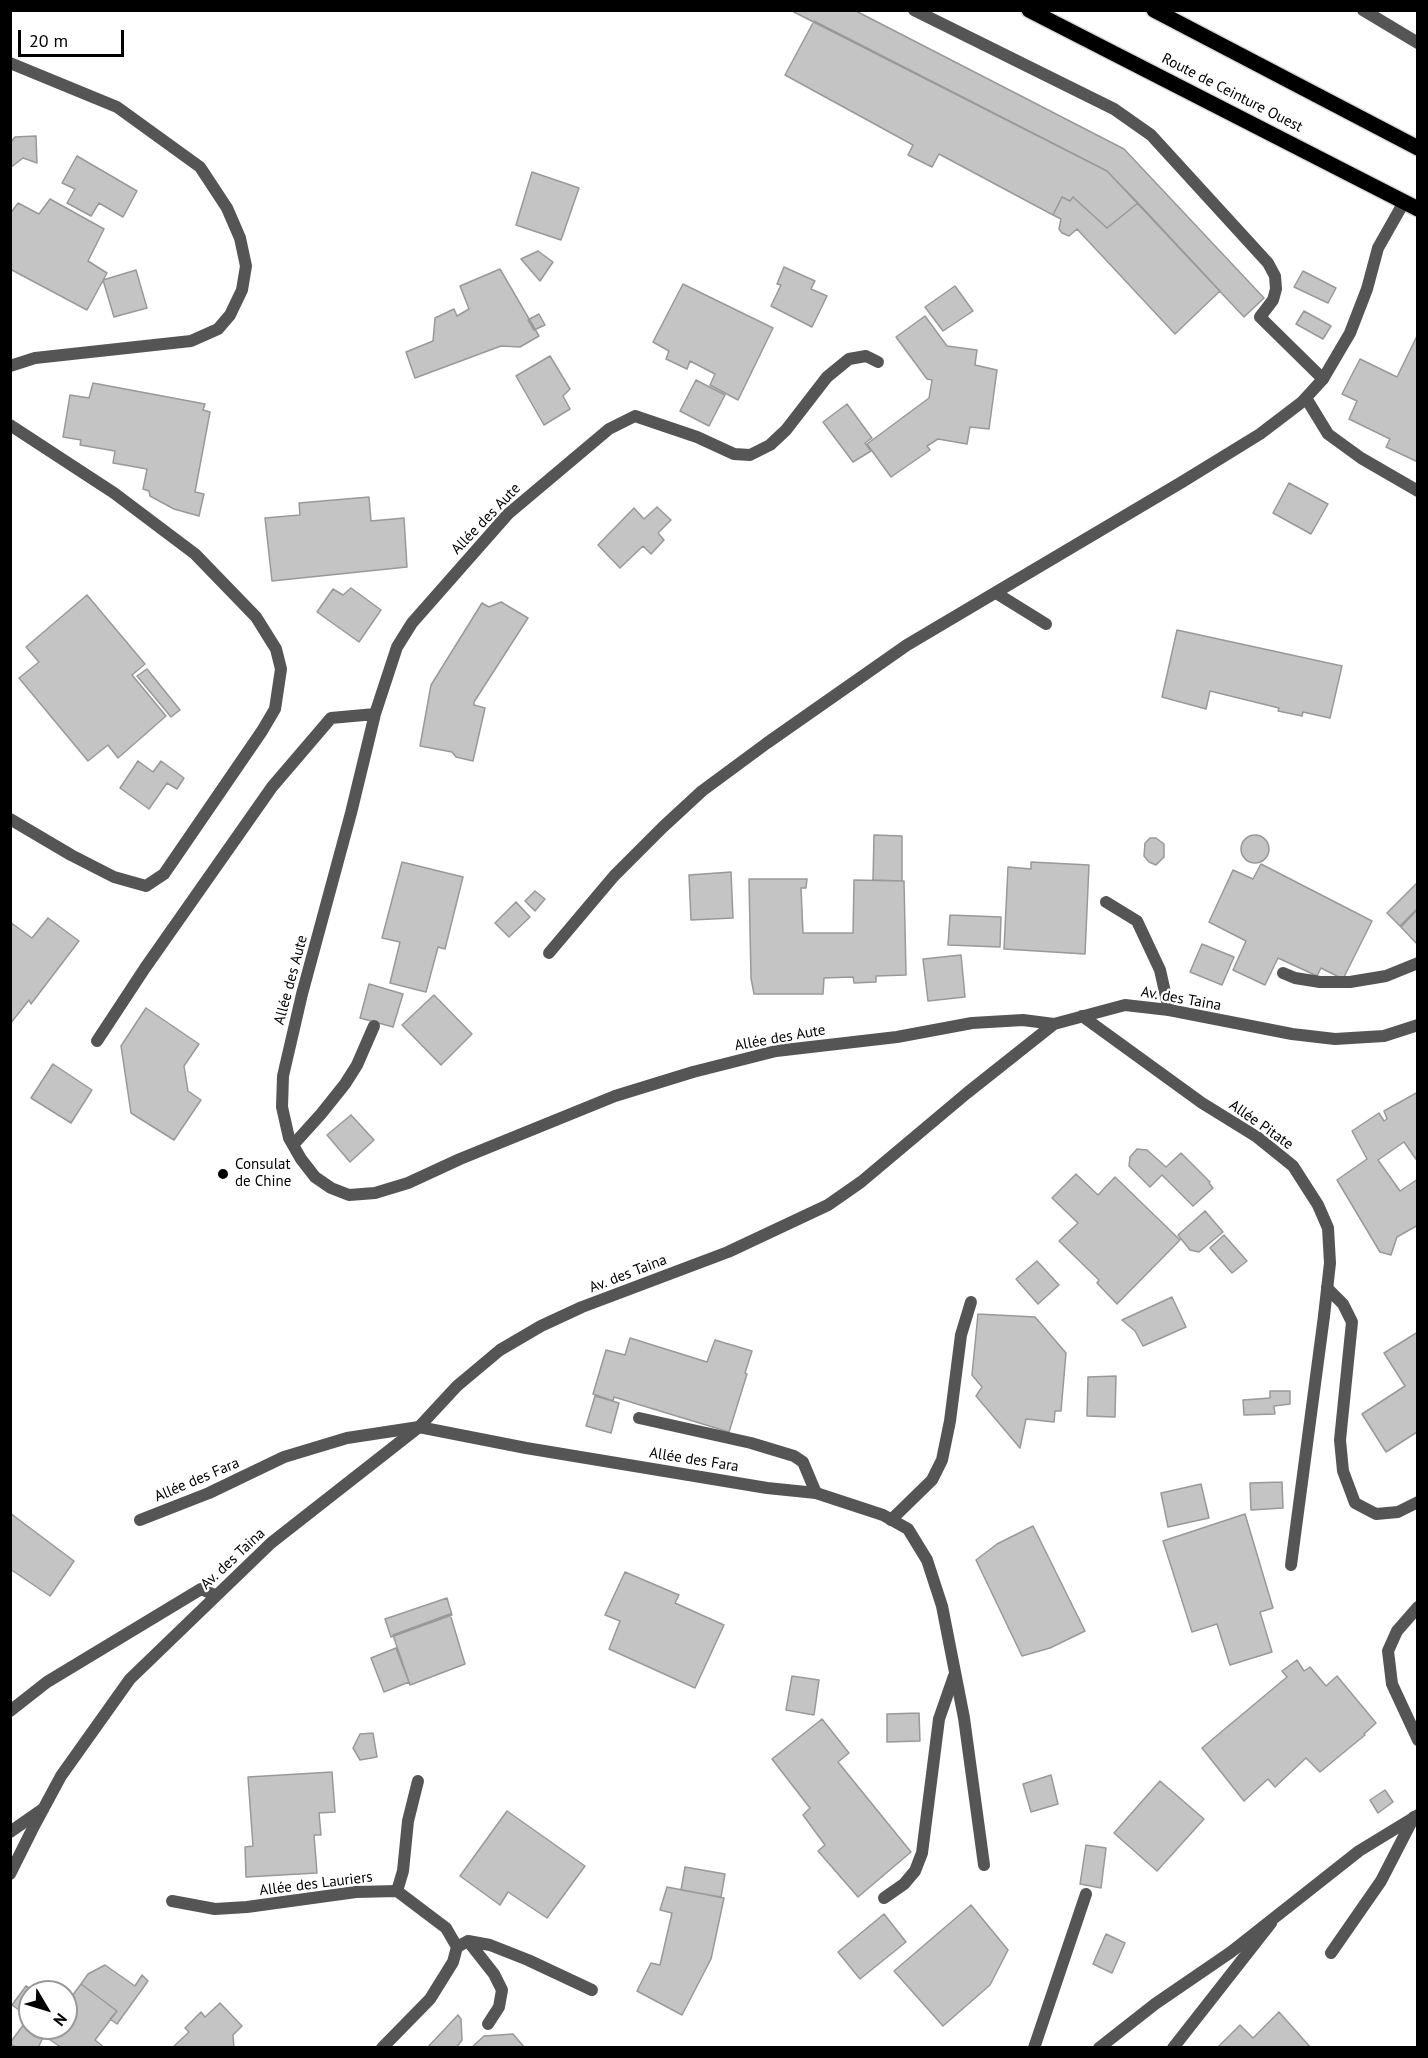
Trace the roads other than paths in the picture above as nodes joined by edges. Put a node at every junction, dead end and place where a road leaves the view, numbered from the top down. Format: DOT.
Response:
graph roads {
  1 [pos="914,10"];
  2 [pos="1029,10"];
  3 [pos="1154,10"];
  4 [pos="1363,10"];
  5 [pos="1418,43"];
  6 [pos="10,63"];
  7 [pos="1418,148"];
  8 [pos="1411,205"];
  9 [pos="878,362"];
  10 [pos="10,366"];
  11 [pos="1323,379"];
  12 [pos="1305,398"];
  13 [pos="10,425"];
  14 [pos="1418,491"];
  15 [pos="996,593"];
  16 [pos="1046,624"];
  17 [pos="375,714"];
  18 [pos="10,819"];
  19 [pos="1106,902"];
  20 [pos="549,953"];
  21 [pos="1418,963"];
  22 [pos="1283,973"];
  23 [pos="1169,1010"];
  24 [pos="1082,1016"];
  25 [pos="1054,1024"];
  26 [pos="1418,1025"];
  27 [pos="374,1026"];
  28 [pos="98,1041"];
  29 [pos="293,1145"];
  30 [pos="1328,1288"];
  31 [pos="970,1302"];
  32 [pos="639,1418"];
  33 [pos="419,1427"];
  34 [pos="816,1493"];
  35 [pos="1418,1502"];
  36 [pos="140,1520"];
  37 [pos="891,1520"];
  38 [pos="1291,1564"];
  39 [pos="215,1595"];
  40 [pos="1418,1607"];
  41 [pos="954,1676"];
  42 [pos="10,1711"];
  43 [pos="1418,1740"];
  44 [pos="418,1781"];
  45 [pos="43,1809"];
  46 [pos="1416,1816"];
  47 [pos="10,1832"];
  48 [pos="984,1865"];
  49 [pos="10,1874"];
  50 [pos="398,1891"];
  51 [pos="1086,1894"];
  52 [pos="884,1898"];
  53 [pos="172,1901"];
  54 [pos="1278,1915"];
  55 [pos="462,1944"];
  56 [pos="1331,1953"];
  57 [pos="592,1990"];
  58 [pos="488,2024"];
  59 [pos="382,2048"];
  60 [pos="1034,2048"];
  61 [pos="1099,2048"];
  62 [pos="1173,2048"];
  1 -- 11 [label="street"];
  2 -- 8 [label="main road, Route de Ceinture Ouest"];
  3 -- 7 [label="main road"];
  4 -- 5 [label="street"];
  6 -- 10 [label="street"];
  8 -- 11 [label="street"];
  9 -- 17 [label="street, Allée des Aute"];
  11 -- 12 [label="street"];
  12 -- 14 [label="street"];
  12 -- 15 [label="street"];
  13 -- 18 [label="street"];
  15 -- 16 [label="street"];
  15 -- 20 [label="street"];
  17 -- 28 [label="street"];
  17 -- 29 [label="street, Allée des Aute"];
  19 -- 23 [label="street"];
  21 -- 22 [label="street"];
  23 -- 24 [label="street, Av. des Taina"];
  23 -- 26 [label="street, Av. des Taina"];
  24 -- 25 [label="street, Av. des Taina"];
  24 -- 30 [label="street, Allée Pitate"];
  25 -- 29 [label="street, Allée des Aute"];
  25 -- 33 [label="street, Av. des Taina"];
  27 -- 29 [label="street"];
  30 -- 35 [label="street"];
  30 -- 38 [label="street, Allée Pitate"];
  31 -- 37 [label="street"];
  32 -- 34 [label="street"];
  33 -- 34 [label="street, Allée des Fara"];
  33 -- 36 [label="street, Allée des Fara"];
  33 -- 39 [label="street, Av. des Taina"];
  34 -- 37 [label="street, Allée des Fara"];
  37 -- 41 [label="street, Allée des Fara"];
  39 -- 42 [label="street"];
  39 -- 45 [label="street, Av. des Taina"];
  40 -- 43 [label="street"];
  41 -- 48 [label="street, Allée des Fara"];
  41 -- 52 [label="street"];
  44 -- 50 [label="street"];
  45 -- 47 [label="street"];
  45 -- 49 [label="street, Av. des Taina"];
  46 -- 54 [label="street"];
  46 -- 56 [label="street"];
  50 -- 53 [label="street, Allée des Lauriers"];
  50 -- 55 [label="street"];
  51 -- 60 [label="street"];
  54 -- 61 [label="street"];
  54 -- 62 [label="street"];
  55 -- 57 [label="street"];
  55 -- 58 [label="street"];
  55 -- 59 [label="street"];
}
